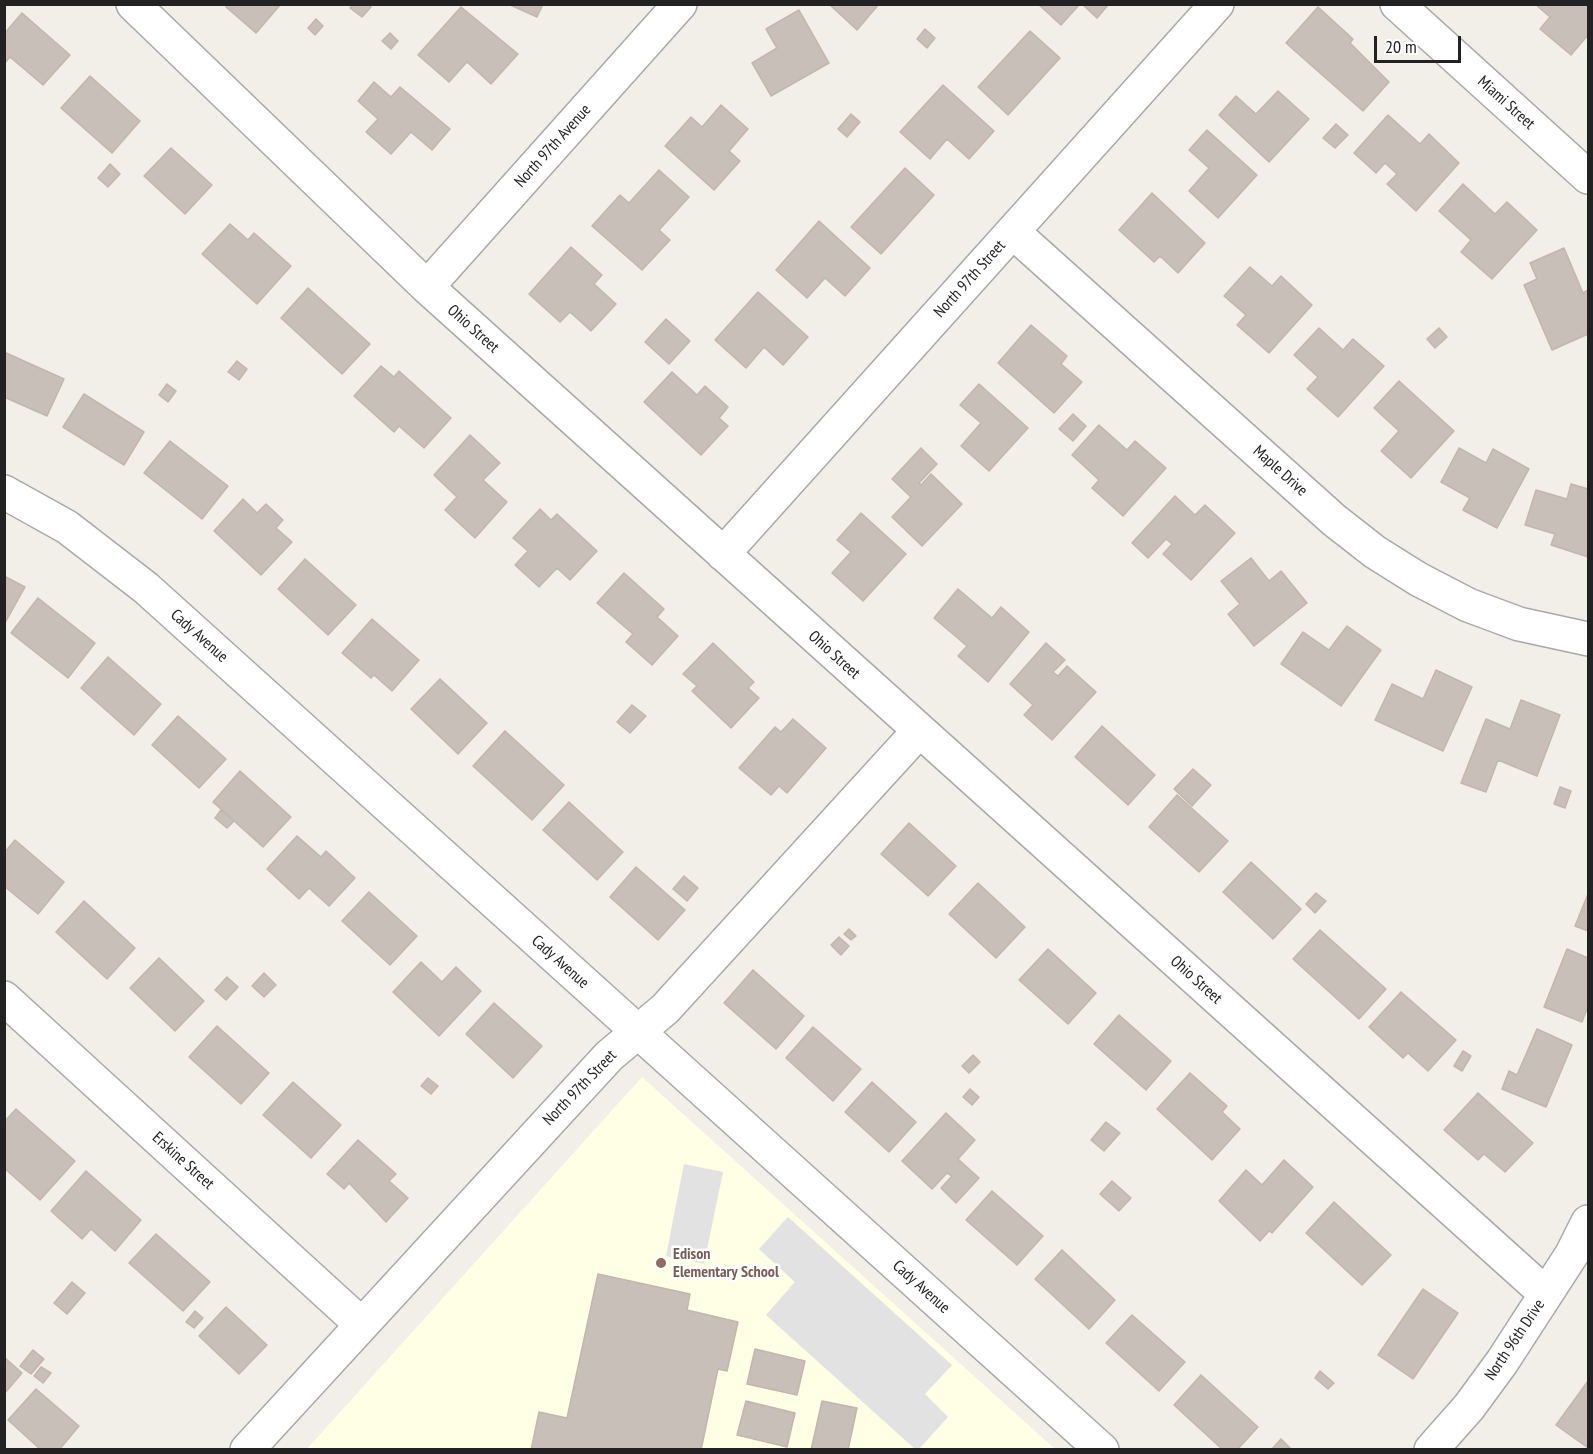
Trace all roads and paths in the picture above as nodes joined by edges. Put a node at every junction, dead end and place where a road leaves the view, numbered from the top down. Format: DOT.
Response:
graph roads {
  1 [pos="133,4"];
  2 [pos="680,4"];
  3 [pos="1217,4"];
  4 [pos="1397,4"];
  5 [pos="1588,177"];
  6 [pos="1013,232"];
  7 [pos="427,287"];
  8 [pos="4,492"];
  9 [pos="723,554"];
  10 [pos="1588,639"];
  11 [pos="919,731"];
  12 [pos="4,998"];
  13 [pos="638,1032"];
  14 [pos="1588,1222"];
  15 [pos="1546,1294"];
  16 [pos="361,1324"];
  17 [pos="247,1449"];
  18 [pos="1102,1449"];
  19 [pos="1431,1449"];
  1 -- 7 [label="street, Ohio Street"];
  2 -- 7 [label="street, North 97th Avenue"];
  3 -- 6 [label="street, North 97th Street"];
  4 -- 5 [label="street, Miami Street"];
  6 -- 9 [label="street, North 97th Street"];
  6 -- 10 [label="street, Maple Drive"];
  7 -- 9 [label="street, Ohio Street"];
  8 -- 13 [label="street, Cady Avenue"];
  9 -- 11 [label="street, Ohio Street"];
  11 -- 13 [label="street, North 97th Street"];
  11 -- 15 [label="street, Ohio Street"];
  12 -- 16 [label="street, Erskine Street"];
  13 -- 16 [label="street, North 97th Street"];
  13 -- 18 [label="street, Cady Avenue"];
  14 -- 15 [label="street, North 96th Drive"];
  15 -- 19 [label="street, North 96th Drive"];
  16 -- 17 [label="street, North 97th Street"];
}
